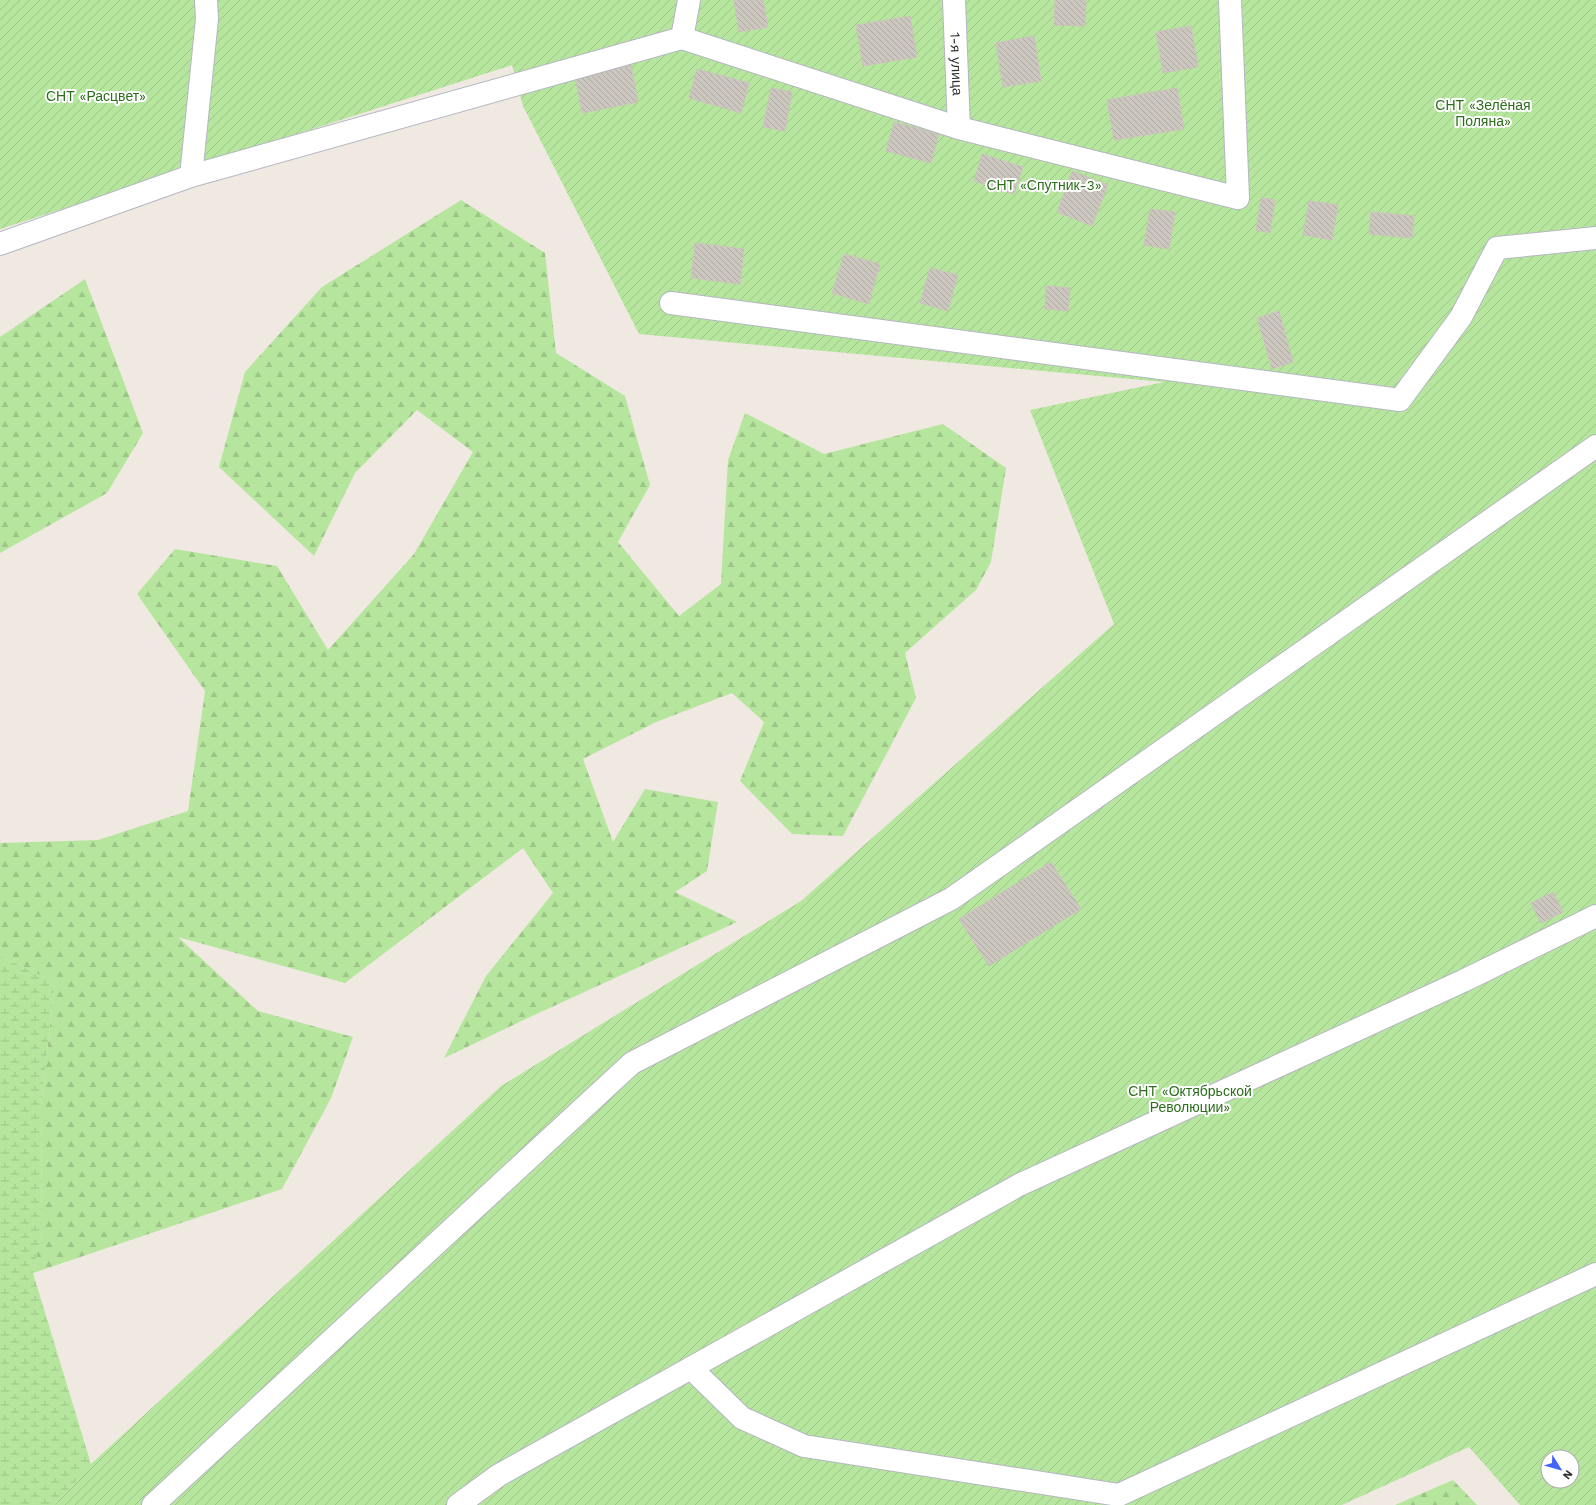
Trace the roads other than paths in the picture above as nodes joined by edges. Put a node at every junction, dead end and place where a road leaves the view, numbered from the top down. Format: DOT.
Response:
graph roads {
  1 [pos="206,0"];
  2 [pos="689,0"];
  3 [pos="954,0"];
  4 [pos="1230,0"];
  5 [pos="682,38"];
  6 [pos="959,128"];
  7 [pos="191,176"];
  8 [pos="1596,238"];
  9 [pos="0,244"];
  10 [pos="671,303"];
  11 [pos="1596,446"];
  12 [pos="1596,916"];
  13 [pos="1596,1274"];
  14 [pos="691,1368"];
  15 [pos="153,1505"];
  16 [pos="458,1505"];
  1 -- 7 [label="street"];
  2 -- 5 [label="street"];
  3 -- 6 [label="street, 1-я улица"];
  4 -- 6 [label="street"];
  5 -- 6 [label="street"];
  5 -- 7 [label="street"];
  7 -- 9 [label="street"];
  8 -- 10 [label="street"];
  11 -- 15 [label="street"];
  12 -- 14 [label="street"];
  13 -- 14 [label="street"];
  14 -- 16 [label="street"];
}
